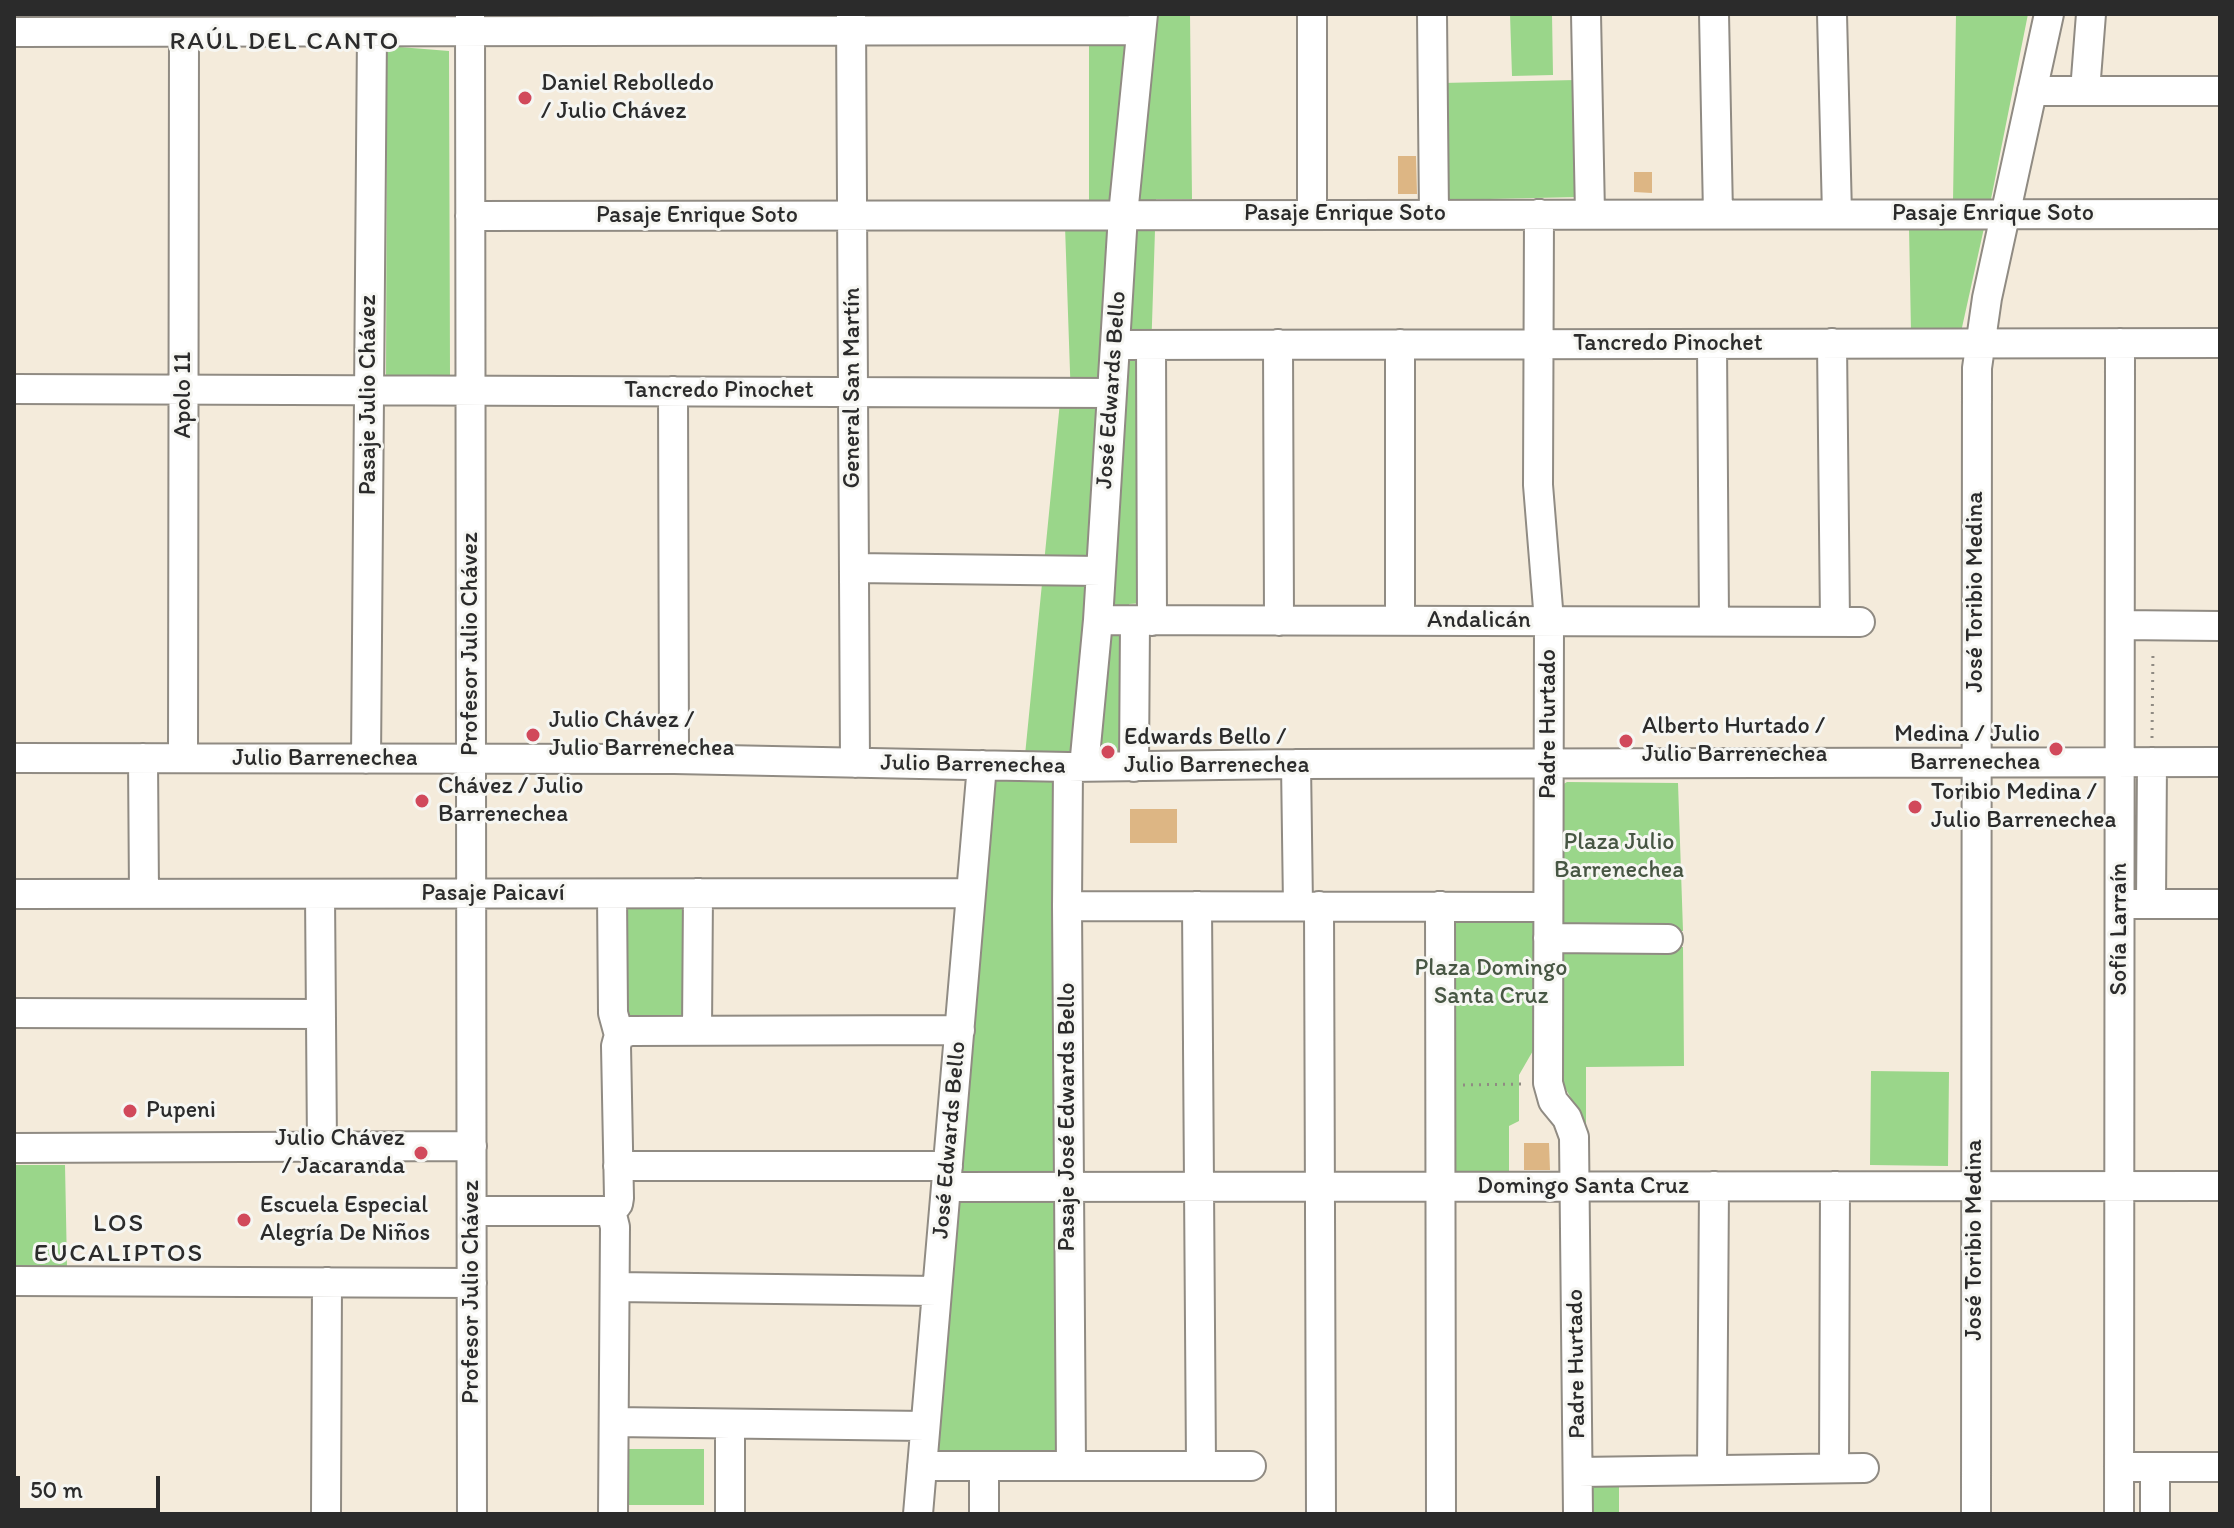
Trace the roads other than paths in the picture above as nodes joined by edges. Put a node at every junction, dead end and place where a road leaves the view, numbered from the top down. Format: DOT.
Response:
graph roads {
  1 [pos="1312,14"];
  2 [pos="1432,14"];
  3 [pos="1586,14"];
  4 [pos="1714,14"];
  5 [pos="1832,14"];
  6 [pos="2049,14"];
  7 [pos="2091,14"];
  8 [pos="672,22"];
  9 [pos="851,22"];
  10 [pos="1142,22"];
  11 [pos="470,23"];
  12 [pos="14,32"];
  13 [pos="184,32"];
  14 [pos="372,32"];
  15 [pos="2032,91"];
  16 [pos="2085,91"];
  17 [pos="2220,91"];
  18 [pos="2005,213"];
  19 [pos="1312,214"];
  20 [pos="1434,214"];
  21 [pos="1539,214"];
  22 [pos="1590,214"];
  23 [pos="1718,214"];
  24 [pos="1837,214"];
  25 [pos="2220,214"];
  26 [pos="1123,215"];
  27 [pos="470,216"];
  28 [pos="852,216"];
  29 [pos="1832,343"];
  30 [pos="1979,343"];
  31 [pos="2120,343"];
  32 [pos="2220,343"];
  33 [pos="1278,344"];
  34 [pos="1400,344"];
  35 [pos="1539,344"];
  36 [pos="1712,344"];
  37 [pos="1115,345"];
  38 [pos="1151,345"];
  39 [pos="14,389"];
  40 [pos="184,389"];
  41 [pos="369,390"];
  42 [pos="470,390"];
  43 [pos="673,391"];
  44 [pos="853,392"];
  45 [pos="1112,393"];
  46 [pos="854,568"];
  47 [pos="1101,571"];
  48 [pos="1098,620"];
  49 [pos="1144,621"];
  50 [pos="1279,621"];
  51 [pos="1400,621"];
  52 [pos="1549,621"];
  53 [pos="1714,621"];
  54 [pos="2120,625"];
  55 [pos="2220,626"];
  56 [pos="14,758"];
  57 [pos="143,758"];
  58 [pos="183,758"];
  59 [pos="366,759"];
  60 [pos="674,759"];
  61 [pos="471,760"];
  62 [pos="1975,761"];
  63 [pos="2120,762"];
  64 [pos="2152,762"];
  65 [pos="2220,762"];
  66 [pos="855,763"];
  67 [pos="1548,763"];
  68 [pos="1296,764"];
  69 [pos="982,765"];
  70 [pos="1076,767"];
  71 [pos="1134,767"];
  72 [pos="698,893"];
  73 [pos="971,893"];
  74 [pos="14,894"];
  75 [pos="144,894"];
  76 [pos="320,894"];
  77 [pos="471,894"];
  78 [pos="612,894"];
  79 [pos="2120,904"];
  80 [pos="2151,904"];
  81 [pos="2220,904"];
  82 [pos="1067,906"];
  83 [pos="1197,906"];
  84 [pos="1308,906"];
  85 [pos="1440,906"];
  86 [pos="1548,907"];
  87 [pos="1548,938"];
  88 [pos="1668,939"];
  89 [pos="14,1013"];
  90 [pos="321,1014"];
  91 [pos="960,1030"];
  92 [pos="697,1031"];
  93 [pos="619,1035"];
  94 [pos="472,1146"];
  95 [pos="322,1147"];
  96 [pos="14,1148"];
  97 [pos="618,1166"];
  98 [pos="947,1176"];
  99 [pos="1714,1186"];
  100 [pos="1835,1186"];
  101 [pos="1975,1186"];
  102 [pos="2119,1186"];
  103 [pos="2220,1186"];
  104 [pos="1069,1187"];
  105 [pos="1199,1187"];
  106 [pos="1320,1187"];
  107 [pos="1440,1187"];
  108 [pos="1574,1188"];
  109 [pos="472,1211"];
  110 [pos="611,1211"];
  111 [pos="14,1281"];
  112 [pos="327,1282"];
  113 [pos="472,1283"];
  114 [pos="615,1287"];
  115 [pos="937,1291"];
  116 [pos="614,1422"];
  117 [pos="730,1424"];
  118 [pos="925,1426"];
  119 [pos="922,1466"];
  120 [pos="984,1466"];
  121 [pos="1071,1466"];
  122 [pos="1201,1466"];
  123 [pos="1251,1466"];
  124 [pos="2119,1467"];
  125 [pos="2155,1467"];
  126 [pos="2220,1467"];
  127 [pos="1834,1468"];
  128 [pos="1864,1468"];
  129 [pos="1712,1470"];
  130 [pos="1578,1472"];
  131 [pos="326,1514"];
  132 [pos="472,1514"];
  133 [pos="613,1514"];
  134 [pos="730,1514"];
  135 [pos="918,1514"];
  136 [pos="984,1514"];
  137 [pos="1321,1514"];
  138 [pos="1441,1514"];
  139 [pos="1578,1514"];
  140 [pos="1976,1514"];
  141 [pos="2119,1514"];
  142 [pos="2155,1514"];
  1 -- 19 [label="street"];
  2 -- 20 [label="street"];
  3 -- 22 [label="street"];
  4 -- 23 [label="street"];
  5 -- 24 [label="street"];
  6 -- 15 [label="street, José Toribio Medina"];
  7 -- 16 [label="street"];
  8 -- 9 [label="street"];
  8 -- 11 [label="street"];
  9 -- 10 [label="street"];
  9 -- 28 [label="street, General San Martín"];
  10 -- 26 [label="street, José Edwards Bello"];
  11 -- 14 [label="street"];
  11 -- 27 [label="street, Profesor Julio Chávez"];
  12 -- 13 [label="street"];
  13 -- 14 [label="street"];
  13 -- 40 [label="street, Apolo 11"];
  14 -- 41 [label="street, Pasaje Julio Chávez"];
  15 -- 16 [label="street"];
  15 -- 18 [label="street, José Toribio Medina"];
  16 -- 17 [label="street"];
  18 -- 24 [label="street, Pasaje Enrique Soto"];
  18 -- 25 [label="street, Pasaje Enrique Soto"];
  18 -- 30 [label="street, José Toribio Medina"];
  19 -- 20 [label="street, Pasaje Enrique Soto"];
  19 -- 26 [label="street, Pasaje Enrique Soto"];
  20 -- 21 [label="street, Pasaje Enrique Soto"];
  21 -- 22 [label="street, Pasaje Enrique Soto"];
  21 -- 35 [label="street, Padre Hurtado"];
  22 -- 23 [label="street, Pasaje Enrique Soto"];
  23 -- 24 [label="street, Pasaje Enrique Soto"];
  26 -- 28 [label="street, Pasaje Enrique Soto"];
  26 -- 37 [label="street, José Edwards Bello"];
  27 -- 28 [label="street, Pasaje Enrique Soto"];
  27 -- 42 [label="street, Profesor Julio Chávez"];
  28 -- 44 [label="street, General San Martín"];
  29 -- 30 [label="street, Tancredo Pinochet"];
  29 -- 36 [label="street, Tancredo Pinochet"];
  29 -- 53 [label="street, Andalicán"];
  30 -- 31 [label="street, Tancredo Pinochet"];
  30 -- 62 [label="street, José Toribio Medina"];
  31 -- 32 [label="street, Tancredo Pinochet"];
  31 -- 54 [label="street, Sofía Larraín"];
  33 -- 34 [label="street, Tancredo Pinochet"];
  33 -- 38 [label="street, Tancredo Pinochet"];
  33 -- 50 [label="street"];
  34 -- 35 [label="street, Tancredo Pinochet"];
  34 -- 51 [label="street"];
  35 -- 36 [label="street, Tancredo Pinochet"];
  35 -- 52 [label="street, Padre Hurtado"];
  36 -- 53 [label="street"];
  37 -- 38 [label="street, Tancredo Pinochet"];
  37 -- 45 [label="street, José Edwards Bello"];
  38 -- 49 [label="street, José Edwards Bello"];
  39 -- 40 [label="street, Tancredo Pinochet"];
  40 -- 41 [label="street, Tancredo Pinochet"];
  40 -- 58 [label="street, Apolo 11"];
  41 -- 42 [label="street, Tancredo Pinochet"];
  41 -- 59 [label="street, Pasaje Julio Chávez"];
  42 -- 43 [label="street, Tancredo Pinochet"];
  42 -- 61 [label="street, Profesor Julio Chávez"];
  43 -- 44 [label="street, Tancredo Pinochet"];
  43 -- 60 [label="street"];
  44 -- 45 [label="street, Tancredo Pinochet"];
  44 -- 46 [label="street, General San Martín"];
  45 -- 47 [label="street, José Edwards Bello"];
  46 -- 47 [label="street"];
  46 -- 66 [label="street, General San Martín"];
  47 -- 48 [label="street, José Edwards Bello"];
  48 -- 49 [label="street, Andalicán"];
  48 -- 70 [label="street, José Edwards Bello"];
  49 -- 50 [label="street, Andalicán"];
  49 -- 71 [label="street, José Edwards Bello"];
  50 -- 51 [label="street, Andalicán"];
  51 -- 52 [label="street, Andalicán"];
  52 -- 53 [label="street, Andalicán"];
  52 -- 67 [label="street, Padre Hurtado"];
  54 -- 55 [label="street"];
  54 -- 63 [label="street, Sofía Larraín"];
  56 -- 57 [label="street, Julio Barrenechea"];
  57 -- 58 [label="street, Julio Barrenechea"];
  57 -- 75 [label="street"];
  58 -- 59 [label="street, Julio Barrenechea"];
  59 -- 61 [label="street, Julio Barrenechea"];
  60 -- 61 [label="street, Julio Barrenechea"];
  60 -- 66 [label="street, Julio Barrenechea"];
  61 -- 77 [label="street, Profesor Julio Chávez"];
  62 -- 63 [label="street, Julio Barrenechea"];
  62 -- 67 [label="street, Julio Barrenechea"];
  62 -- 101 [label="street, José Toribio Medina"];
  63 -- 64 [label="street, Julio Barrenechea"];
  63 -- 79 [label="street, Sofía Larraín"];
  64 -- 65 [label="street, Julio Barrenechea"];
  64 -- 80 [label="street, Sofía Larraín"];
  66 -- 69 [label="street, Julio Barrenechea"];
  67 -- 68 [label="street, Julio Barrenechea"];
  67 -- 86 [label="street, Padre Hurtado"];
  68 -- 71 [label="street, Julio Barrenechea"];
  68 -- 84 [label="street"];
  69 -- 70 [label="street, Julio Barrenechea"];
  69 -- 73 [label="street, José Edwards Bello"];
  70 -- 71 [label="street, Julio Barrenechea"];
  70 -- 82 [label="street, Pasaje José Edwards Bello"];
  72 -- 73 [label="street, Pasaje Paicaví"];
  72 -- 78 [label="street, Pasaje Paicaví"];
  72 -- 92 [label="street"];
  73 -- 91 [label="street, José Edwards Bello"];
  74 -- 75 [label="street, Pasaje Paicaví"];
  75 -- 76 [label="street, Pasaje Paicaví"];
  76 -- 77 [label="street, Pasaje Paicaví"];
  76 -- 90 [label="street"];
  77 -- 78 [label="street, Pasaje Paicaví"];
  77 -- 94 [label="street, Profesor Julio Chávez"];
  78 -- 93 [label="street"];
  79 -- 80 [label="street"];
  79 -- 102 [label="street, Sofía Larraín"];
  80 -- 81 [label="street"];
  82 -- 83 [label="street"];
  82 -- 104 [label="street, Pasaje José Edwards Bello"];
  83 -- 84 [label="street"];
  83 -- 105 [label="street"];
  84 -- 85 [label="street"];
  84 -- 106 [label="street"];
  85 -- 86 [label="street"];
  85 -- 107 [label="street"];
  86 -- 87 [label="street, Padre Hurtado"];
  87 -- 88 [label="street"];
  87 -- 108 [label="street, Padre Hurtado"];
  89 -- 90 [label="street"];
  90 -- 95 [label="street"];
  91 -- 92 [label="street"];
  91 -- 98 [label="street, José Edwards Bello"];
  92 -- 93 [label="street"];
  93 -- 97 [label="street"];
  94 -- 95 [label="street"];
  94 -- 109 [label="street, Profesor Julio Chávez"];
  95 -- 96 [label="street"];
  97 -- 98 [label="street, Domingo Santa Cruz"];
  97 -- 110 [label="street"];
  98 -- 104 [label="street, Domingo Santa Cruz"];
  98 -- 115 [label="street, José Edwards Bello"];
  99 -- 100 [label="street, Domingo Santa Cruz"];
  99 -- 108 [label="street, Domingo Santa Cruz"];
  99 -- 129 [label="street"];
  100 -- 101 [label="street, Domingo Santa Cruz"];
  100 -- 127 [label="street"];
  101 -- 102 [label="street, Domingo Santa Cruz"];
  101 -- 140 [label="street, José Toribio Medina"];
  102 -- 103 [label="street, Domingo Santa Cruz"];
  102 -- 124 [label="street, Sofía Larraín"];
  104 -- 105 [label="street, Domingo Santa Cruz"];
  104 -- 121 [label="street, Pasaje José Edwards Bello"];
  105 -- 106 [label="street, Domingo Santa Cruz"];
  105 -- 122 [label="street"];
  106 -- 107 [label="street, Domingo Santa Cruz"];
  106 -- 137 [label="street"];
  107 -- 108 [label="street, Domingo Santa Cruz"];
  107 -- 138 [label="street"];
  108 -- 130 [label="street, Padre Hurtado"];
  109 -- 110 [label="street"];
  109 -- 113 [label="street, Profesor Julio Chávez"];
  110 -- 114 [label="street"];
  111 -- 112 [label="street"];
  112 -- 113 [label="street"];
  112 -- 131 [label="street"];
  113 -- 132 [label="street, Profesor Julio Chávez"];
  114 -- 115 [label="street"];
  114 -- 116 [label="street"];
  115 -- 118 [label="street, José Edwards Bello"];
  116 -- 117 [label="street"];
  116 -- 133 [label="street"];
  117 -- 118 [label="street"];
  117 -- 134 [label="street"];
  118 -- 119 [label="street, José Edwards Bello"];
  119 -- 120 [label="street"];
  119 -- 135 [label="street, José Edwards Bello"];
  120 -- 121 [label="street"];
  120 -- 136 [label="street"];
  121 -- 122 [label="street"];
  122 -- 123 [label="street"];
  124 -- 125 [label="street"];
  124 -- 141 [label="street, Sofía Larraín"];
  125 -- 126 [label="street"];
  125 -- 142 [label="street"];
  127 -- 128 [label="street"];
  127 -- 129 [label="street"];
  129 -- 130 [label="street"];
  130 -- 139 [label="street, Padre Hurtado"];
}
